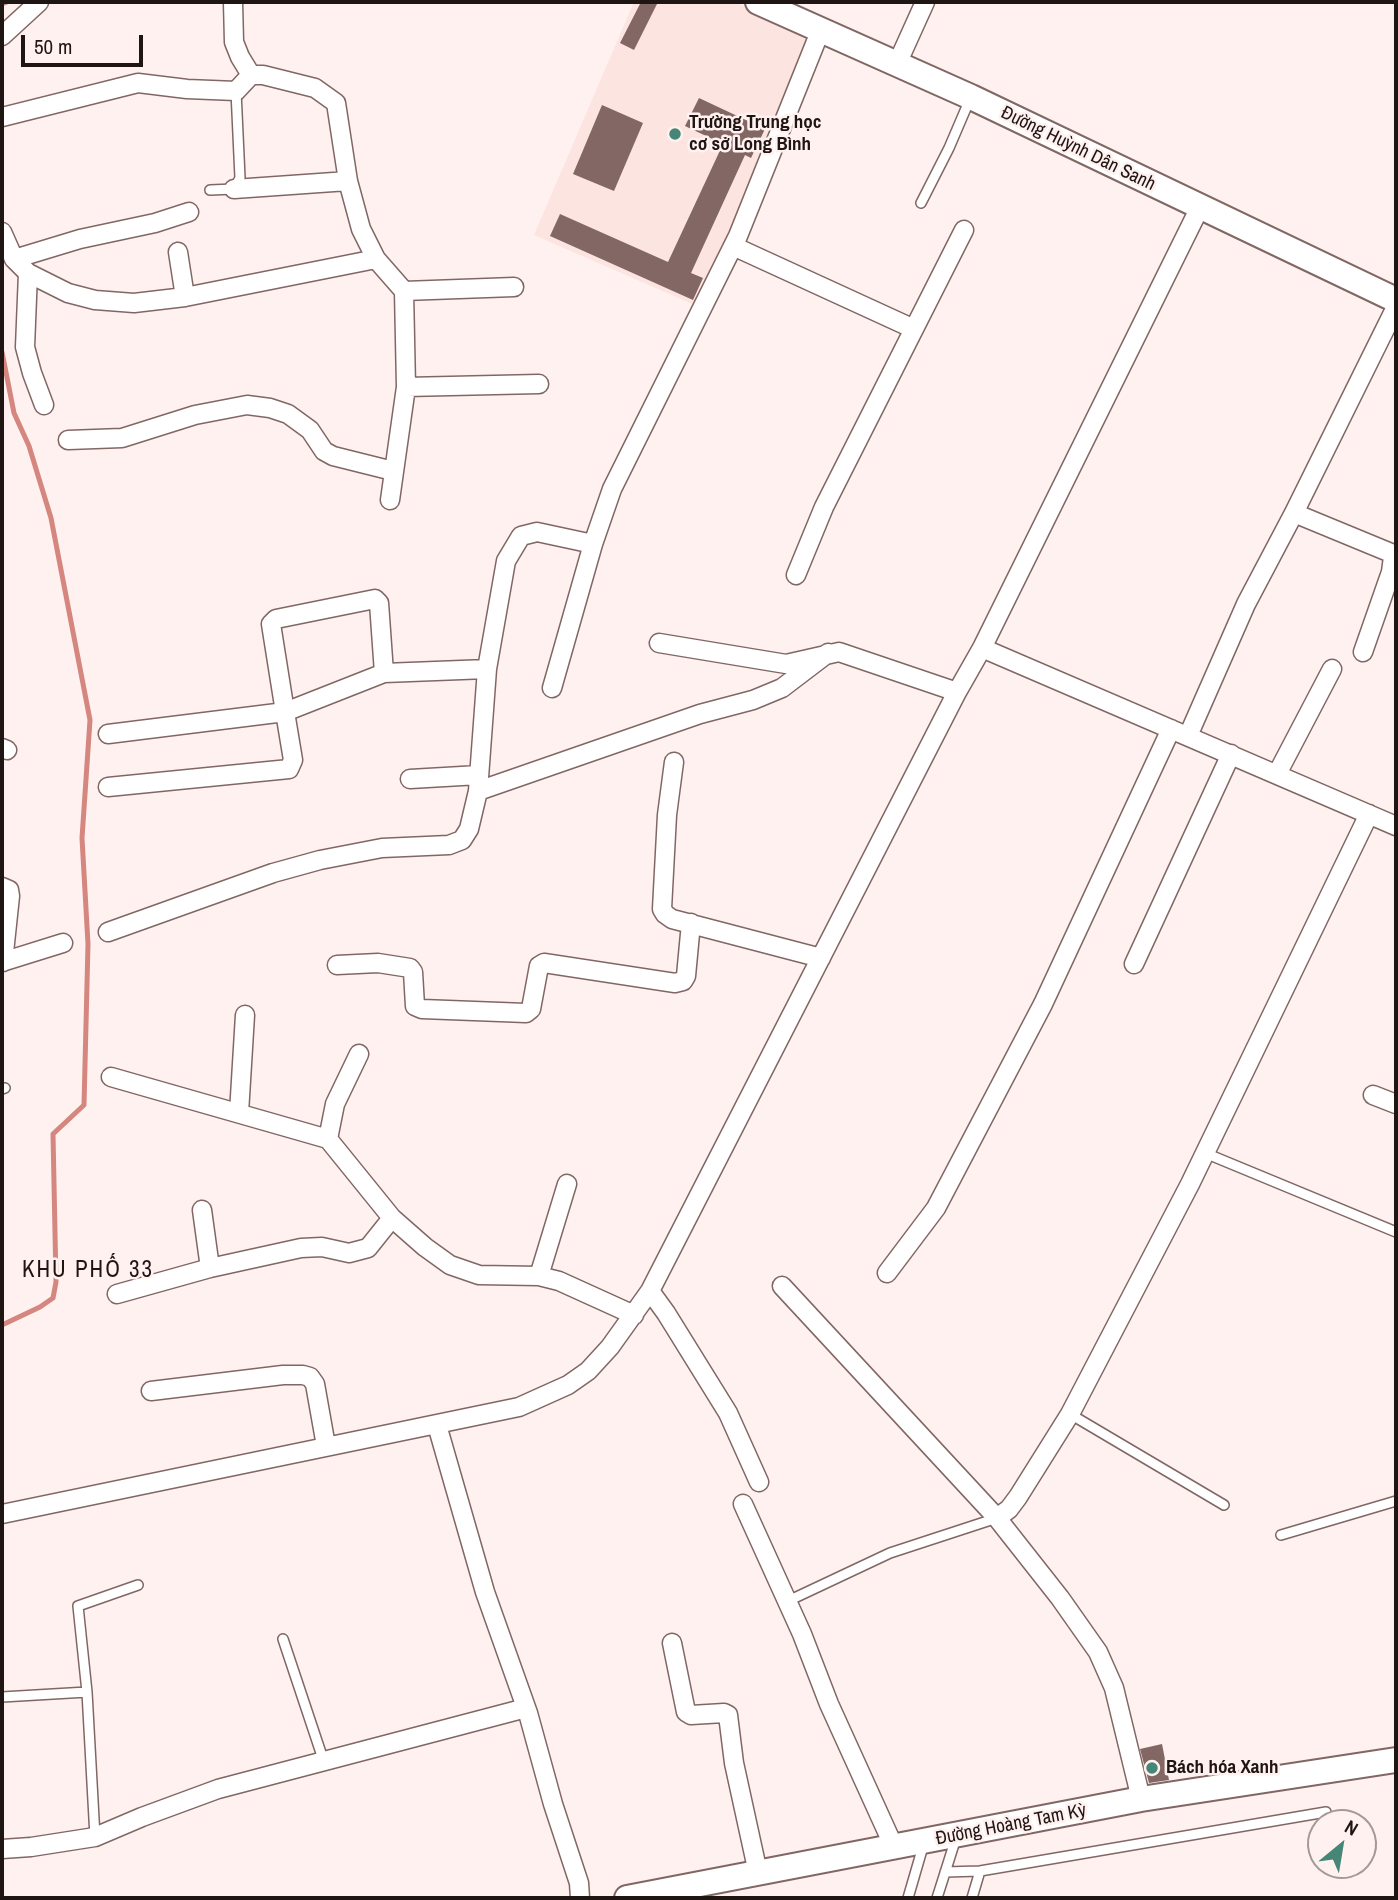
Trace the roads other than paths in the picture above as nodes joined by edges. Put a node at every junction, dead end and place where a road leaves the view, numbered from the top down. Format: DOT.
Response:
graph roads {
  1 [pos="39,2"];
  2 [pos="233,2"];
  3 [pos="758,2"];
  4 [pos="925,2"];
  5 [pos="821,29"];
  6 [pos="2,36"];
  7 [pos="897,64"];
  8 [pos="251,75"];
  9 [pos="236,91"];
  10 [pos="971,97"];
  11 [pos="2,117"];
  12 [pos="348,181"];
  13 [pos="210,190"];
  14 [pos="234,190"];
  15 [pos="921,203"];
  16 [pos="1200,207"];
  17 [pos="189,212"];
  18 [pos="964,230"];
  19 [pos="2,232"];
  20 [pos="733,246"];
  21 [pos="178,252"];
  22 [pos="14,259"];
  23 [pos="376,259"];
  24 [pos="28,273"];
  25 [pos="514,287"];
  26 [pos="404,291"];
  27 [pos="185,297"];
  28 [pos="1396,300"];
  29 [pos="1396,307"];
  30 [pos="914,329"];
  31 [pos="539,384"];
  32 [pos="406,387"];
  33 [pos="44,405"];
  34 [pos="68,440"];
  35 [pos="393,471"];
  36 [pos="390,500"];
  37 [pos="1294,513"];
  38 [pos="593,544"];
  39 [pos="796,575"];
  40 [pos="659,643"];
  41 [pos="982,648"];
  42 [pos="1363,652"];
  43 [pos="828,653"];
  44 [pos="487,669"];
  45 [pos="1332,669"];
  46 [pos="384,673"];
  47 [pos="552,688"];
  48 [pos="957,692"];
  49 [pos="285,712"];
  50 [pos="1180,733"];
  51 [pos="108,734"];
  52 [pos="1231,754"];
  53 [pos="674,762"];
  54 [pos="1277,774"];
  55 [pos="410,779"];
  56 [pos="478,783"];
  57 [pos="108,787"];
  58 [pos="1369,814"];
  59 [pos="1396,826"];
  60 [pos="2,887"];
  61 [pos="691,923"];
  62 [pos="108,932"];
  63 [pos="63,943"];
  64 [pos="821,958"];
  65 [pos="2,962"];
  66 [pos="1135,964"];
  67 [pos="337,965"];
  68 [pos="244,1015"];
  69 [pos="359,1054"];
  70 [pos="111,1077"];
  71 [pos="1373,1095"];
  72 [pos="1396,1104"];
  73 [pos="239,1113"];
  74 [pos="328,1139"];
  75 [pos="1205,1153"];
  76 [pos="567,1184"];
  77 [pos="202,1210"];
  78 [pos="392,1218"];
  79 [pos="1396,1232"];
  80 [pos="211,1269"];
  81 [pos="887,1273"];
  82 [pos="539,1276"];
  83 [pos="782,1286"];
  84 [pos="650,1291"];
  85 [pos="117,1294"];
  86 [pos="634,1315"];
  87 [pos="151,1391"];
  88 [pos="1070,1413"];
  89 [pos="437,1425"];
  90 [pos="326,1446"];
  91 [pos="759,1482"];
  92 [pos="1396,1501"];
  93 [pos="743,1504"];
  94 [pos="1224,1505"];
  95 [pos="2,1514"];
  96 [pos="997,1518"];
  97 [pos="1281,1535"];
  98 [pos="138,1585"];
  99 [pos="788,1601"];
  100 [pos="283,1639"];
  101 [pos="672,1643"];
  102 [pos="87,1692"];
  103 [pos="2,1698"];
  104 [pos="526,1708"];
  105 [pos="1396,1760"];
  106 [pos="324,1762"];
  107 [pos="1141,1799"];
  108 [pos="1307,1815"];
  109 [pos="956,1836"];
  110 [pos="95,1837"];
  111 [pos="924,1842"];
  112 [pos="894,1847"];
  113 [pos="2,1849"];
  114 [pos="980,1871"];
  115 [pos="945,1872"];
  116 [pos="758,1873"];
  117 [pos="580,1898"];
  118 [pos="628,1898"];
  119 [pos="908,1898"];
  120 [pos="937,1898"];
  121 [pos="972,1898"];
  1 -- 6 [label="street"];
  2 -- 8 [label="street"];
  3 -- 5 [label="street, Đường Huỳnh Dân Sanh"];
  4 -- 7 [label="street"];
  5 -- 7 [label="street, Đường Huỳnh Dân Sanh"];
  5 -- 20 [label="street"];
  7 -- 10 [label="street, Đường Huỳnh Dân Sanh"];
  8 -- 9 [label="street"];
  8 -- 12 [label="street"];
  9 -- 11 [label="street"];
  9 -- 14 [label="lane"];
  10 -- 15 [label="lane"];
  10 -- 16 [label="street, Đường Huỳnh Dân Sanh"];
  12 -- 14 [label="street"];
  12 -- 23 [label="street"];
  13 -- 14 [label="lane"];
  16 -- 28 [label="street, Đường Huỳnh Dân Sanh"];
  16 -- 41 [label="street"];
  17 -- 22 [label="street"];
  18 -- 30 [label="street"];
  19 -- 22 [label="street"];
  20 -- 30 [label="street"];
  20 -- 38 [label="street"];
  21 -- 27 [label="street"];
  22 -- 24 [label="street"];
  23 -- 26 [label="street"];
  23 -- 27 [label="street"];
  24 -- 27 [label="street"];
  24 -- 33 [label="street"];
  25 -- 26 [label="street"];
  26 -- 32 [label="street"];
  29 -- 37 [label="street"];
  30 -- 39 [label="street"];
  31 -- 32 [label="street"];
  32 -- 35 [label="street"];
  34 -- 35 [label="street"];
  35 -- 36 [label="street"];
  37 -- 42 [label="street"];
  37 -- 50 [label="street"];
  38 -- 44 [label="street"];
  38 -- 47 [label="street"];
  40 -- 43 [label="street"];
  41 -- 48 [label="street"];
  41 -- 50 [label="street"];
  43 -- 48 [label="street"];
  43 -- 56 [label="street"];
  44 -- 46 [label="street"];
  44 -- 56 [label="street"];
  45 -- 54 [label="street"];
  46 -- 49 [label="street"];
  46 -- 49 [label="street"];
  48 -- 64 [label="street"];
  49 -- 51 [label="street"];
  49 -- 57 [label="street"];
  50 -- 52 [label="street"];
  50 -- 81 [label="street"];
  52 -- 54 [label="street"];
  52 -- 66 [label="street"];
  53 -- 61 [label="street"];
  54 -- 58 [label="street"];
  55 -- 56 [label="street"];
  56 -- 62 [label="street"];
  58 -- 59 [label="street"];
  58 -- 75 [label="street"];
  60 -- 65 [label="street"];
  61 -- 64 [label="street"];
  61 -- 67 [label="street"];
  63 -- 65 [label="street"];
  64 -- 84 [label="street"];
  68 -- 73 [label="street"];
  69 -- 74 [label="street"];
  70 -- 73 [label="street"];
  71 -- 72 [label="street"];
  73 -- 74 [label="street"];
  74 -- 78 [label="street"];
  75 -- 79 [label="lane"];
  75 -- 88 [label="street"];
  76 -- 82 [label="street"];
  77 -- 80 [label="street"];
  78 -- 80 [label="street"];
  78 -- 82 [label="street"];
  80 -- 85 [label="street"];
  82 -- 86 [label="street"];
  83 -- 96 [label="street"];
  84 -- 86 [label="street"];
  84 -- 91 [label="street"];
  86 -- 89 [label="street"];
  87 -- 90 [label="street"];
  88 -- 94 [label="lane"];
  88 -- 96 [label="street"];
  89 -- 90 [label="street"];
  89 -- 104 [label="street"];
  90 -- 95 [label="street"];
  92 -- 97 [label="lane"];
  93 -- 99 [label="street"];
  96 -- 99 [label="lane"];
  96 -- 107 [label="street"];
  98 -- 102 [label="lane"];
  99 -- 112 [label="street"];
  100 -- 106 [label="lane"];
  101 -- 116 [label="street"];
  102 -- 103 [label="lane"];
  102 -- 110 [label="lane"];
  104 -- 106 [label="street"];
  104 -- 117 [label="street"];
  105 -- 107 [label="street, Đường Hoàng Tam Kỳ"];
  106 -- 110 [label="street"];
  107 -- 109 [label="street, Đường Hoàng Tam Kỳ"];
  108 -- 114 [label="lane"];
  109 -- 111 [label="street, Đường Hoàng Tam Kỳ"];
  109 -- 115 [label="lane"];
  110 -- 113 [label="street"];
  111 -- 112 [label="street, Đường Hoàng Tam Kỳ"];
  111 -- 119 [label="lane"];
  112 -- 116 [label="street, Đường Hoàng Tam Kỳ"];
  114 -- 115 [label="lane"];
  114 -- 121 [label="lane"];
  115 -- 120 [label="lane"];
  116 -- 118 [label="street, Đường Hoàng Tam Kỳ"];
}
